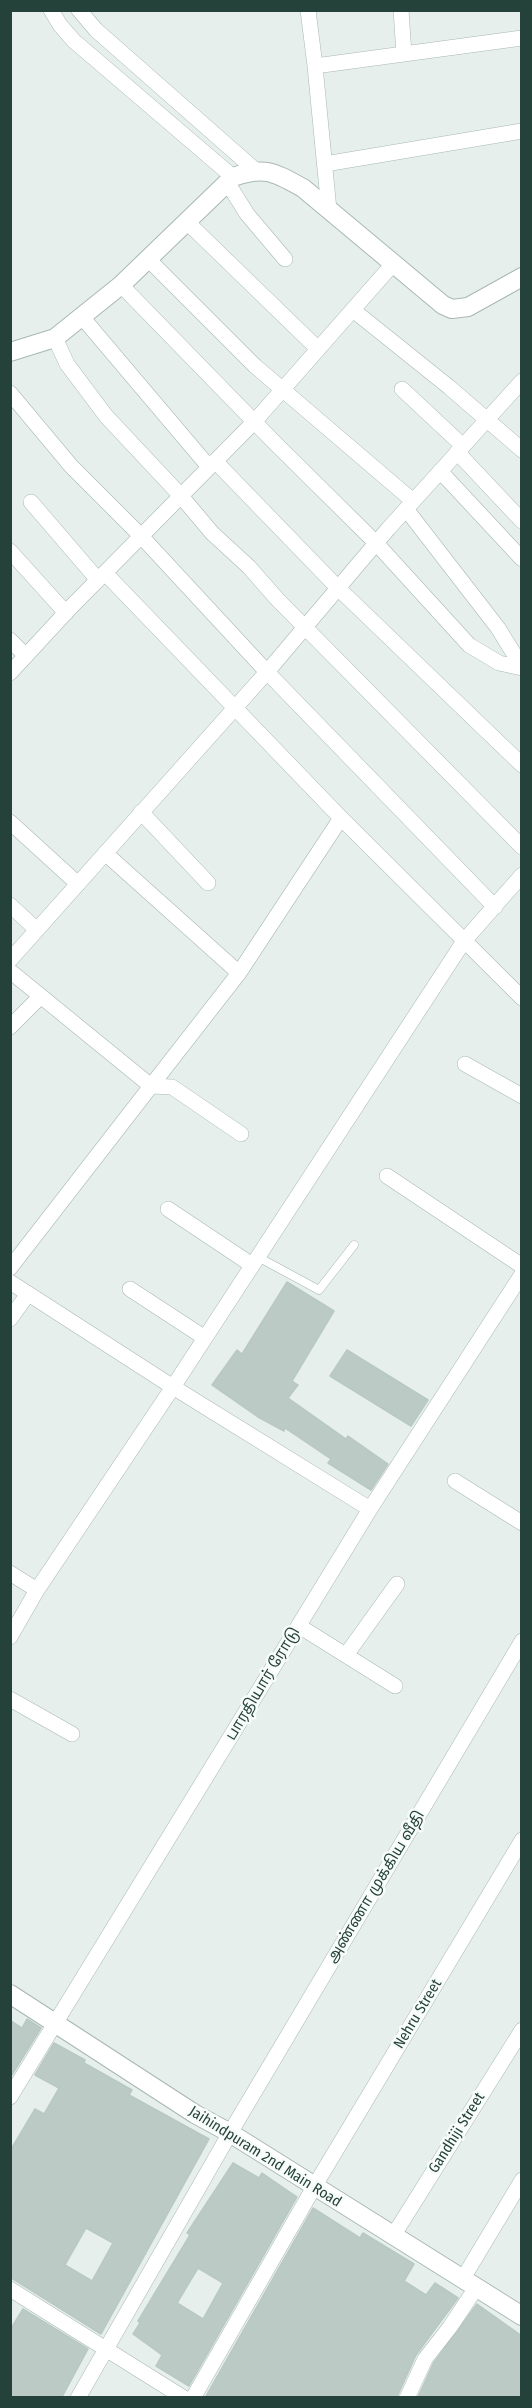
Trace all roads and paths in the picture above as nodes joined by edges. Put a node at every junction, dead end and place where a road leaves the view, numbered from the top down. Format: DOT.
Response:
graph roads {
  1 [pos="51,10"];
  2 [pos="79,10"];
  3 [pos="308,10"];
  4 [pos="401,10"];
  5 [pos="522,38"];
  6 [pos="404,54"];
  7 [pos="315,66"];
  8 [pos="522,131"];
  9 [pos="324,164"];
  10 [pos="254,169"];
  11 [pos="230,180"];
  12 [pos="329,210"];
  13 [pos="186,222"];
  14 [pos="148,259"];
  15 [pos="285,259"];
  16 [pos="387,273"];
  17 [pos="522,277"];
  18 [pos="121,285"];
  19 [pos="353,310"];
  20 [pos="82,317"];
  21 [pos="318,349"];
  22 [pos="61,351"];
  23 [pos="10,352"];
  24 [pos="522,381"];
  25 [pos="402,389"];
  26 [pos="282,390"];
  27 [pos="10,393"];
  28 [pos="486,420"];
  29 [pos="254,422"];
  30 [pos="460,449"];
  31 [pos="522,450"];
  32 [pos="212,464"];
  33 [pos="440,471"];
  34 [pos="181,496"];
  35 [pos="31,502"];
  36 [pos="409,505"];
  37 [pos="522,521"];
  38 [pos="141,536"];
  39 [pos="376,543"];
  40 [pos="10,551"];
  41 [pos="522,559"];
  42 [pos="102,576"];
  43 [pos="338,588"];
  44 [pos="66,612"];
  45 [pos="304,627"];
  46 [pos="10,640"];
  47 [pos="26,656"];
  48 [pos="522,667"];
  49 [pos="267,672"];
  50 [pos="10,673"];
  51 [pos="234,708"];
  52 [pos="522,765"];
  53 [pos="141,812"];
  54 [pos="341,818"];
  55 [pos="10,822"];
  56 [pos="522,847"];
  57 [pos="105,853"];
  58 [pos="522,875"];
  59 [pos="208,883"];
  60 [pos="78,884"];
  61 [pos="10,905"];
  62 [pos="495,907"];
  63 [pos="37,930"];
  64 [pos="464,941"];
  65 [pos="10,960"];
  66 [pos="10,971"];
  67 [pos="239,973"];
  68 [pos="41,996"];
  69 [pos="522,998"];
  70 [pos="10,1027"];
  71 [pos="465,1064"];
  72 [pos="151,1086"];
  73 [pos="522,1096"];
  74 [pos="241,1134"];
  75 [pos="387,1176"];
  76 [pos="168,1209"];
  77 [pos="354,1245"];
  78 [pos="255,1261"];
  79 [pos="522,1266"];
  80 [pos="10,1268"];
  81 [pos="522,1274"];
  82 [pos="10,1282"];
  83 [pos="130,1289"];
  84 [pos="28,1294"];
  85 [pos="10,1318"];
  86 [pos="205,1338"];
  87 [pos="173,1388"];
  88 [pos="455,1481"];
  89 [pos="370,1509"];
  90 [pos="522,1524"];
  91 [pos="10,1573"];
  92 [pos="397,1584"];
  93 [pos="37,1590"];
  94 [pos="299,1626"];
  95 [pos="10,1637"];
  96 [pos="522,1641"];
  97 [pos="346,1655"];
  98 [pos="395,1686"];
  99 [pos="10,1699"];
  100 [pos="72,1734"];
  101 [pos="522,1840"];
  102 [pos="10,1994"];
  103 [pos="56,2023"];
  104 [pos="522,2030"];
  105 [pos="10,2097"];
  106 [pos="230,2133"];
  107 [pos="522,2180"];
  108 [pos="314,2187"];
  109 [pos="393,2236"];
  110 [pos="469,2284"];
  111 [pos="10,2289"];
  112 [pos="522,2316"];
  113 [pos="105,2349"];
  114 [pos="78,2397"];
  115 [pos="184,2397"];
  116 [pos="193,2397"];
  117 [pos="407,2397"];
  1 -- 11 [label="street"];
  2 -- 10 [label="street"];
  3 -- 7 [label="street"];
  4 -- 6 [label="street"];
  5 -- 6 [label="street"];
  6 -- 7 [label="street"];
  7 -- 9 [label="street"];
  8 -- 9 [label="street"];
  9 -- 12 [label="street"];
  10 -- 11 [label="street"];
  10 -- 12 [label="street"];
  11 -- 13 [label="street"];
  11 -- 15 [label="street"];
  12 -- 16 [label="street"];
  13 -- 14 [label="street"];
  13 -- 21 [label="street"];
  14 -- 18 [label="street"];
  14 -- 26 [label="street"];
  16 -- 17 [label="street"];
  16 -- 19 [label="street"];
  18 -- 20 [label="street"];
  18 -- 29 [label="street"];
  19 -- 21 [label="street"];
  19 -- 28 [label="street"];
  20 -- 22 [label="street"];
  20 -- 32 [label="street"];
  21 -- 26 [label="street"];
  22 -- 23 [label="street"];
  22 -- 34 [label="street"];
  24 -- 28 [label="street"];
  25 -- 30 [label="street"];
  26 -- 29 [label="street"];
  26 -- 36 [label="street"];
  27 -- 38 [label="street"];
  28 -- 30 [label="street"];
  28 -- 31 [label="street"];
  29 -- 32 [label="street"];
  29 -- 39 [label="street"];
  30 -- 33 [label="street"];
  30 -- 37 [label="street"];
  32 -- 34 [label="street"];
  32 -- 43 [label="street"];
  33 -- 36 [label="street"];
  33 -- 41 [label="street"];
  34 -- 38 [label="street"];
  34 -- 45 [label="street"];
  35 -- 42 [label="street"];
  36 -- 39 [label="street"];
  36 -- 48 [label="street"];
  38 -- 42 [label="street"];
  38 -- 49 [label="street"];
  39 -- 43 [label="street"];
  39 -- 48 [label="street"];
  40 -- 44 [label="street"];
  42 -- 44 [label="street"];
  42 -- 51 [label="street"];
  43 -- 45 [label="street"];
  43 -- 52 [label="street"];
  44 -- 47 [label="street"];
  45 -- 49 [label="street"];
  45 -- 56 [label="street"];
  46 -- 47 [label="street"];
  47 -- 50 [label="street"];
  49 -- 51 [label="street"];
  49 -- 62 [label="street"];
  51 -- 53 [label="street"];
  51 -- 54 [label="street"];
  53 -- 57 [label="street"];
  53 -- 59 [label="street"];
  54 -- 64 [label="street"];
  54 -- 67 [label="street"];
  55 -- 60 [label="street"];
  57 -- 60 [label="street"];
  57 -- 67 [label="street"];
  58 -- 62 [label="street"];
  60 -- 63 [label="street"];
  61 -- 63 [label="street"];
  62 -- 64 [label="street"];
  63 -- 65 [label="street"];
  64 -- 69 [label="street"];
  64 -- 78 [label="street"];
  66 -- 68 [label="street"];
  67 -- 72 [label="street"];
  68 -- 70 [label="street"];
  68 -- 72 [label="street"];
  71 -- 73 [label="street"];
  72 -- 74 [label="street"];
  72 -- 80 [label="street"];
  75 -- 79 [label="street"];
  76 -- 78 [label="street"];
  77 -- 78 [label="lane"];
  78 -- 86 [label="street"];
  81 -- 89 [label="street, பாரதியார் ரோடு"];
  82 -- 84 [label="street"];
  83 -- 86 [label="street"];
  84 -- 85 [label="street"];
  84 -- 87 [label="street"];
  86 -- 87 [label="street"];
  87 -- 89 [label="street"];
  87 -- 93 [label="street"];
  88 -- 90 [label="street"];
  89 -- 94 [label="street, பாரதியார் ரோடு"];
  91 -- 93 [label="street"];
  92 -- 97 [label="street"];
  93 -- 95 [label="street"];
  94 -- 97 [label="street"];
  94 -- 103 [label="street, பாரதியார் ரோடு"];
  96 -- 106 [label="street, அண்ணா முக்கிய வீதி"];
  97 -- 98 [label="street"];
  99 -- 100 [label="street"];
  101 -- 108 [label="street, Nehru Street"];
  102 -- 103 [label="street, Jaihindpuram 2nd Main Road"];
  103 -- 105 [label="street, பாரதியார் ரோடு"];
  103 -- 106 [label="street, Jaihindpuram 2nd Main Road"];
  104 -- 109 [label="street, Gandhiji Street"];
  106 -- 108 [label="street, Jaihindpuram 2nd Main Road"];
  106 -- 113 [label="street, அண்ணா முக்கிய வீதி"];
  107 -- 110 [label="street"];
  108 -- 109 [label="street, Jaihindpuram 2nd Main Road"];
  108 -- 116 [label="street, Nehru Street"];
  109 -- 110 [label="street, Jaihindpuram 2nd Main Road"];
  110 -- 112 [label="street, Jaihindpuram 2nd Main Road"];
  110 -- 117 [label="street"];
  111 -- 113 [label="street"];
  113 -- 114 [label="street, அண்ணா முக்கிய வீதி"];
  113 -- 115 [label="street"];
}
